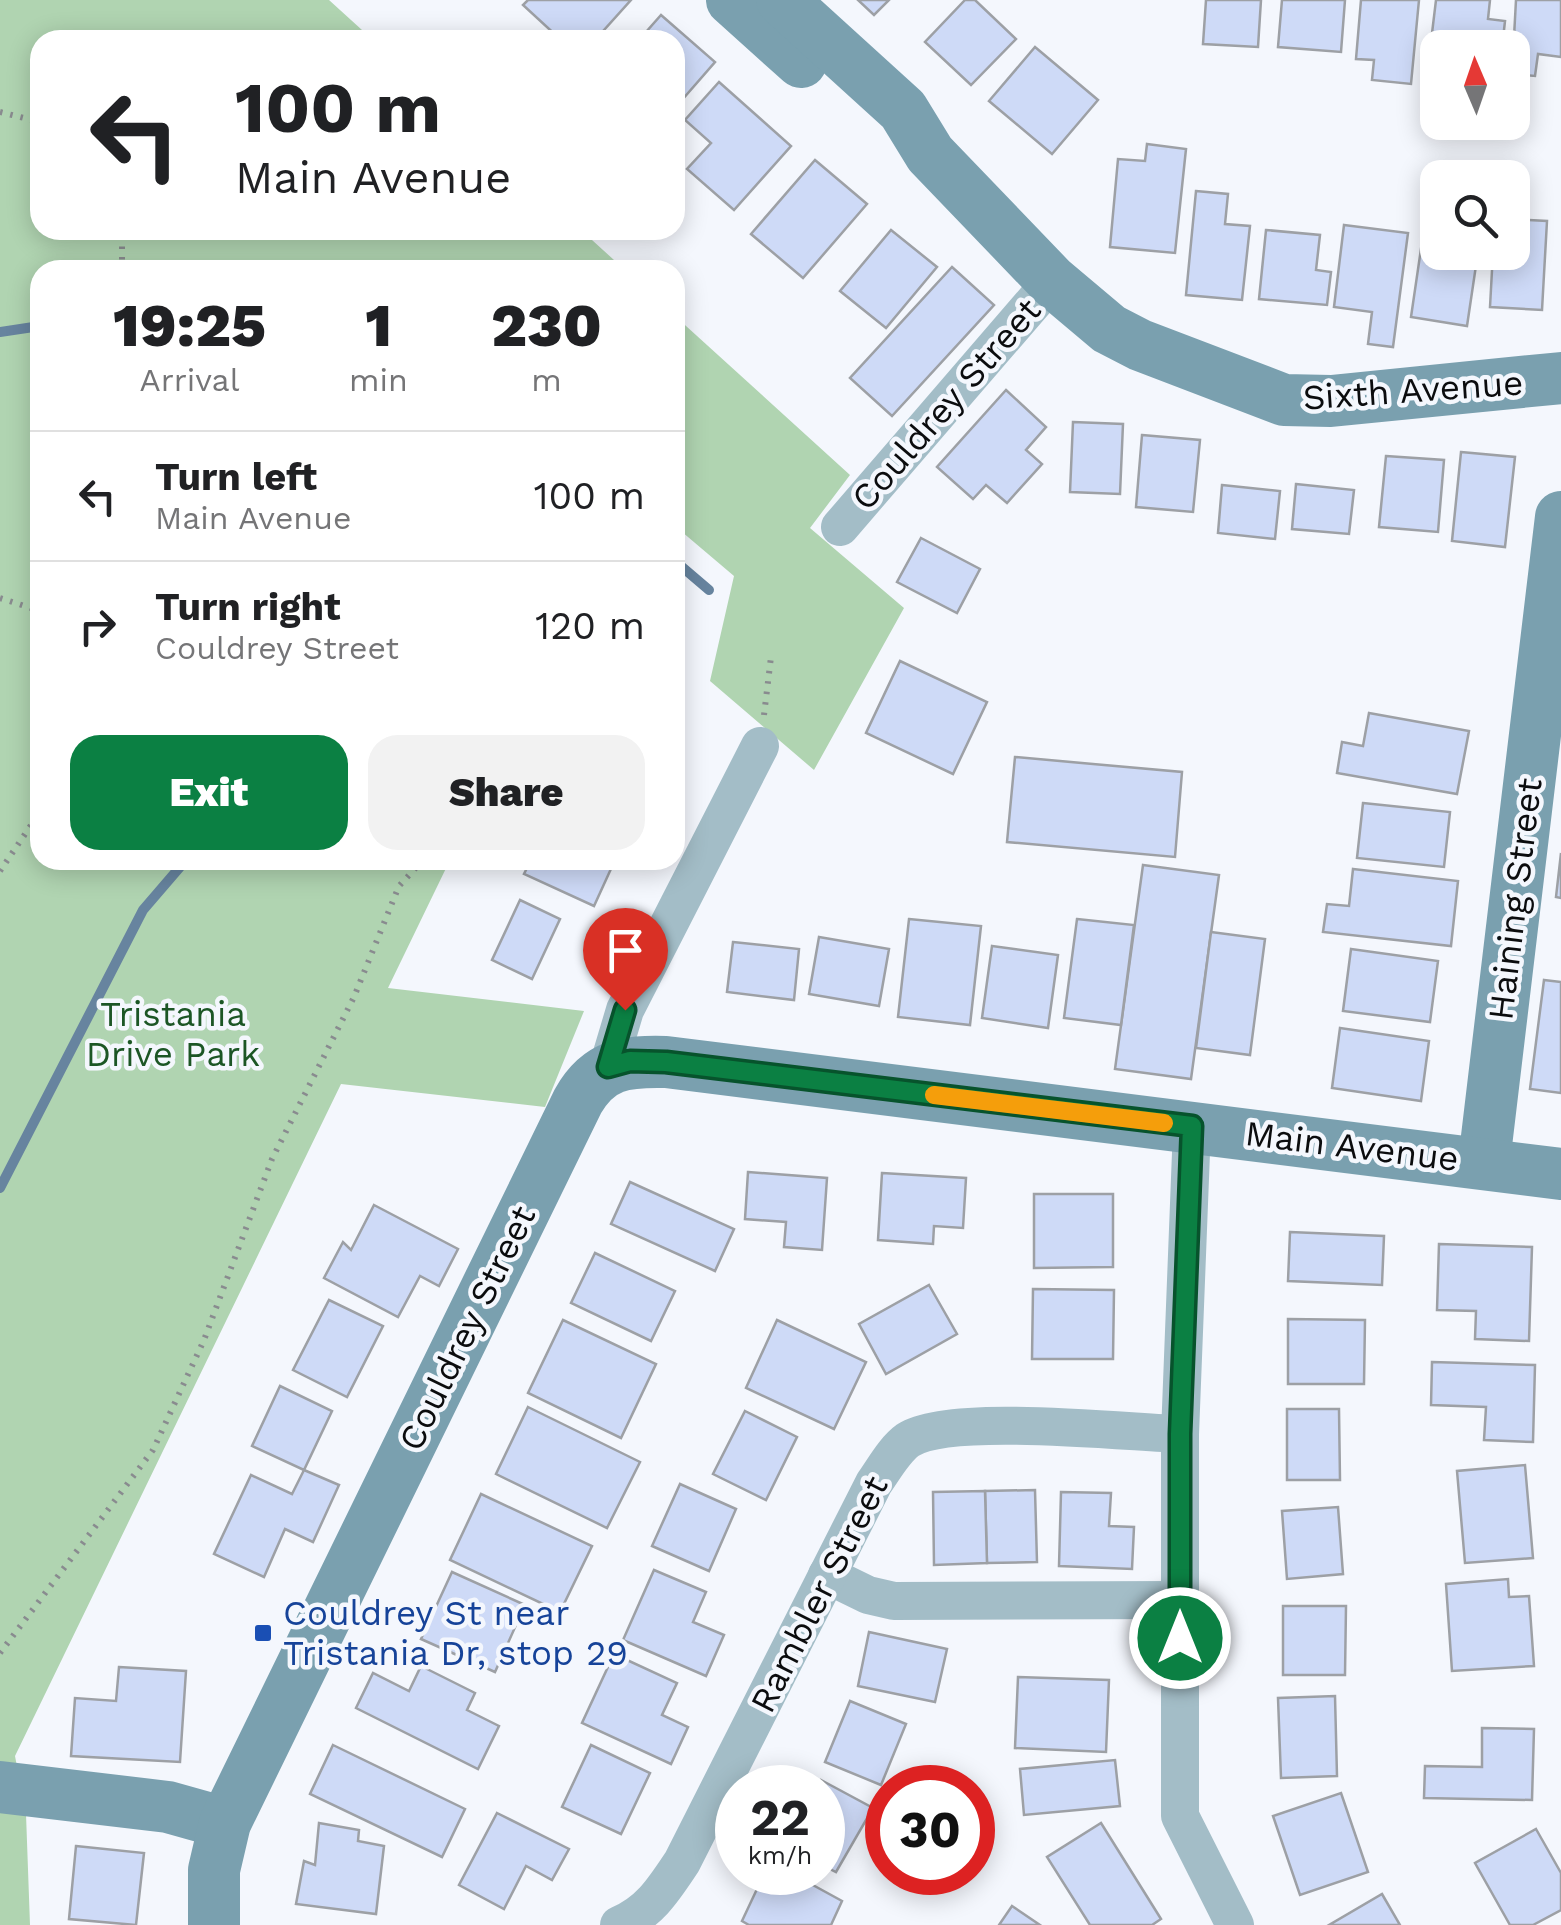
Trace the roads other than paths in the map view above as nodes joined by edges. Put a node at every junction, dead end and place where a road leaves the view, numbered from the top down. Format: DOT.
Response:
graph roads {
  1 [pos="732,0"];
  2 [pos="782,0"];
  3 [pos="930,154"];
  4 [pos="1052,280"];
  5 [pos="1561,378"];
  6 [pos="1561,517"];
  7 [pos="840,527"];
  8 [pos="760,746"];
  9 [pos="608,1067"];
  10 [pos="1192,1126"];
  11 [pos="1484,1162"];
  12 [pos="1561,1174"];
  13 [pos="1180,1434"];
  14 [pos="827,1575"];
  15 [pos="1180,1600"];
  16 [pos="0,1787"];
  17 [pos="225,1823"];
  18 [pos="634,1922"];
  19 [pos="214,1925"];
  20 [pos="1235,1925"];
  1 -- 3 [label="street, Sixth Avenue"];
  2 -- 3 [label="street, Sixth Avenue"];
  3 -- 4 [label="street, Sixth Avenue"];
  4 -- 5 [label="street, Sixth Avenue"];
  4 -- 7 [label="street, Couldrey Street"];
  6 -- 11 [label="street, Haining Street"];
  8 -- 9 [label="street, Couldrey Street"];
  9 -- 10 [label="street, Main Avenue"];
  9 -- 17 [label="street, Couldrey Street"];
  10 -- 11 [label="street, Main Avenue"];
  10 -- 13 [label="street"];
  11 -- 12 [label="street, Main Avenue"];
  13 -- 14 [label="street, Rambler Street"];
  13 -- 15 [label="street"];
  14 -- 15 [label="street"];
  14 -- 18 [label="street, Rambler Street"];
  15 -- 20 [label="street"];
  16 -- 17 [label="street"];
  17 -- 19 [label="street, Couldrey Street"];
}
